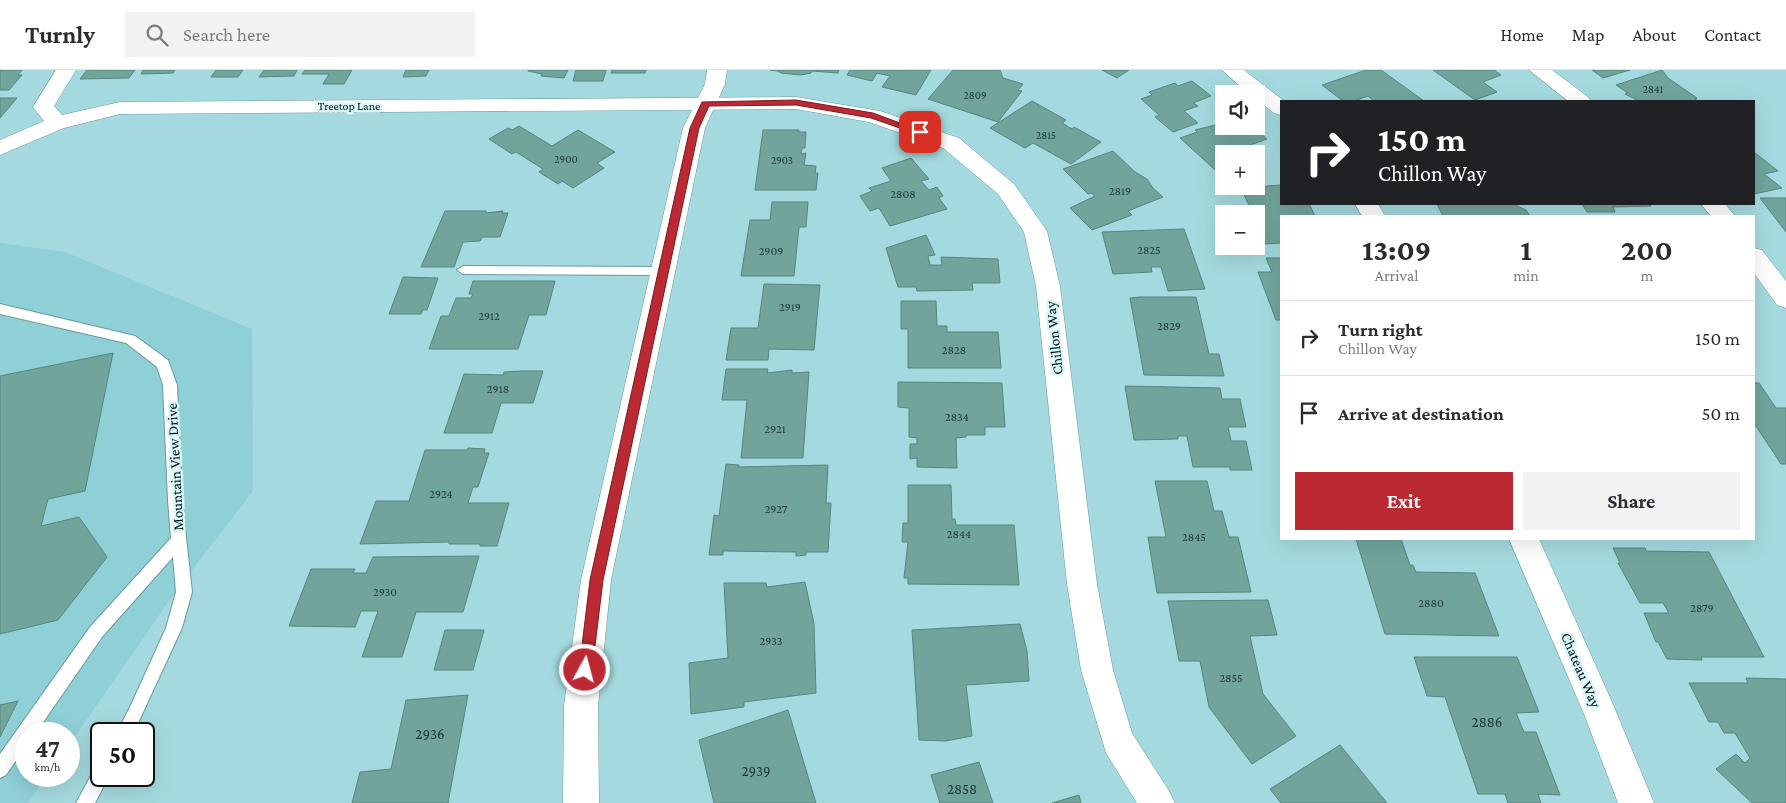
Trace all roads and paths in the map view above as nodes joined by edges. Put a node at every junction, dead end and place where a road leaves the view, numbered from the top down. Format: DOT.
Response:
graph roads {
  1 [pos="66,70"];
  2 [pos="717,70"];
  3 [pos="1232,70"];
  4 [pos="1539,70"];
  5 [pos="1580,100"];
  6 [pos="706,104"];
  7 [pos="1280,108"];
  8 [pos="57,123"];
  9 [pos="0,148"];
  10 [pos="1713,205"];
  11 [pos="1723,215"];
  12 [pos="1755,257"];
  13 [pos="463,270"];
  14 [pos="663,271"];
  15 [pos="1786,299"];
  16 [pos="0,309"];
  17 [pos="179,540"];
  18 [pos="1524,540"];
  19 [pos="131,722"];
  20 [pos="0,769"];
  21 [pos="94,787"];
  22 [pos="85,803"];
  23 [pos="580,803"];
  24 [pos="1157,803"];
  25 [pos="1636,803"];
  1 -- 8 [label="street"];
  2 -- 6 [label="street"];
  3 -- 7 [label="street"];
  4 -- 5 [label="street"];
  6 -- 8 [label="street, Treetop Lane"];
  6 -- 14 [label="street"];
  6 -- 24 [label="street, Chillon Way"];
  8 -- 9 [label="street, Treetop Lane"];
  10 -- 11 [label="street"];
  12 -- 15 [label="street"];
  13 -- 14 [label="lane"];
  14 -- 23 [label="street"];
  16 -- 17 [label="lane, Mountain View Drive"];
  17 -- 19 [label="lane, Mountain View Drive"];
  17 -- 20 [label="lane"];
  18 -- 25 [label="street, Chateau Way"];
  21 -- 22 [label="lane"];
}
